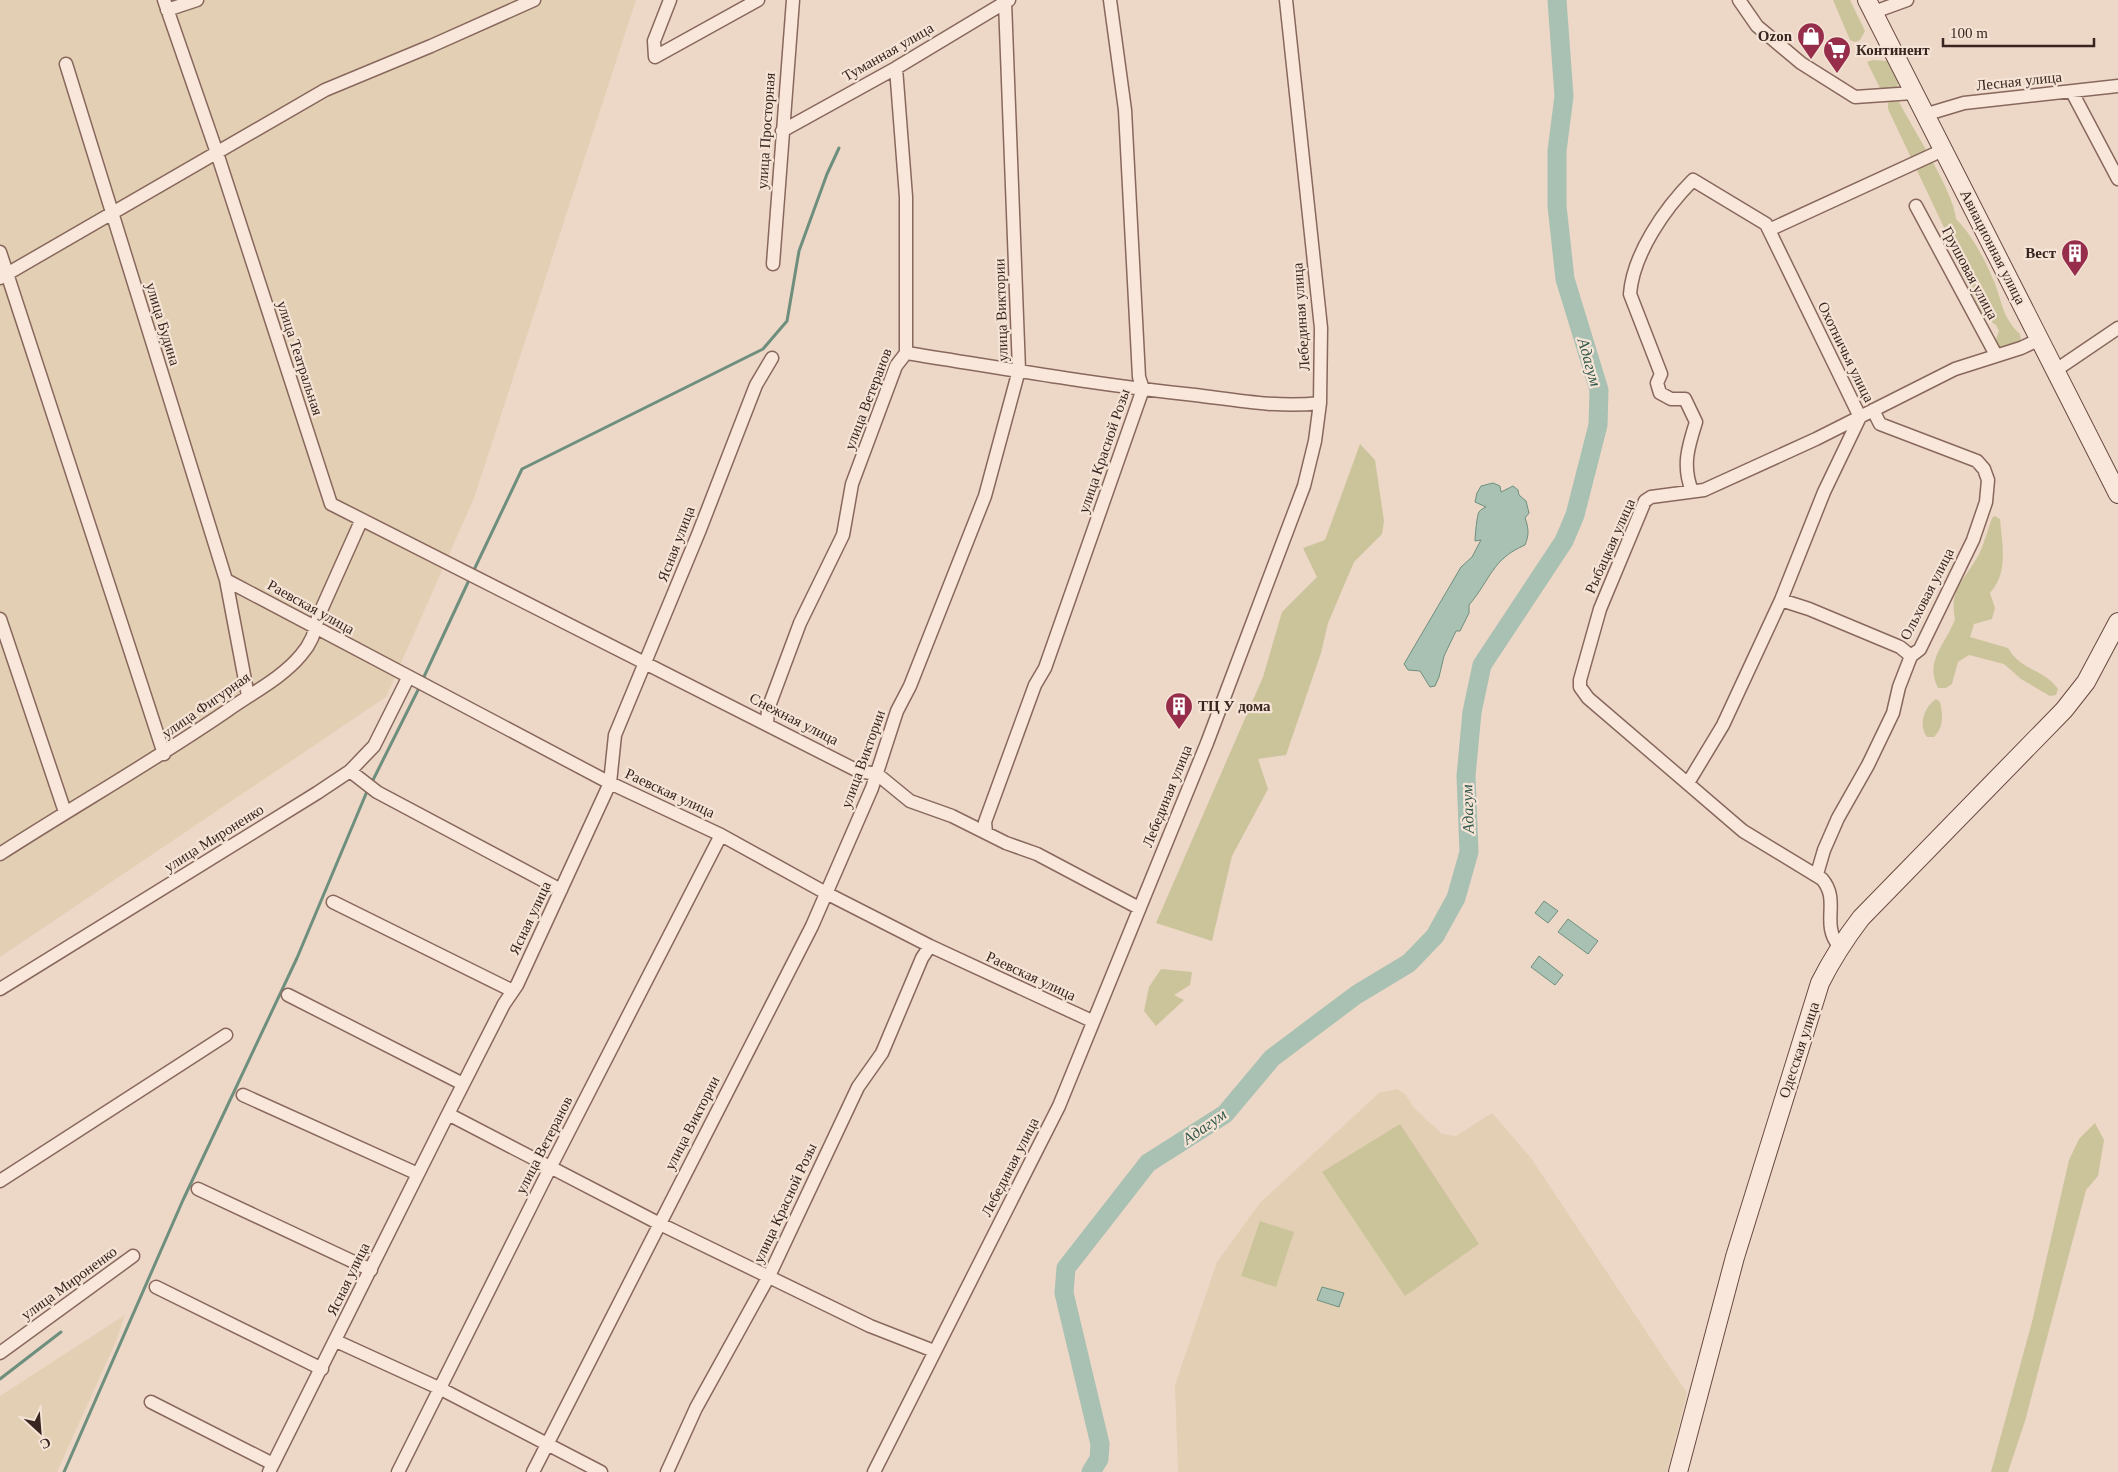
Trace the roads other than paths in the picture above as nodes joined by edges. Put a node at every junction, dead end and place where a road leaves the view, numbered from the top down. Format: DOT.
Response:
graph roads {
  1 [pos="197,0"];
  2 [pos="534,0"];
  3 [pos="670,0"];
  4 [pos="758,0"];
  5 [pos="793,0"];
  6 [pos="1110,0"];
  7 [pos="1286,0"];
  8 [pos="1738,0"];
  9 [pos="1907,0"];
  10 [pos="1007,1"];
  11 [pos="166,5"];
  12 [pos="1870,6"];
  13 [pos="66,64"];
  14 [pos="896,68"];
  15 [pos="2118,86"];
  16 [pos="2072,92"];
  17 [pos="1913,93"];
  18 [pos="1924,115"];
  19 [pos="782,131"];
  20 [pos="1943,150"];
  21 [pos="217,153"];
  22 [pos="2118,180"];
  23 [pos="1916,206"];
  24 [pos="111,213"];
  25 [pos="1769,230"];
  26 [pos="0,252"];
  27 [pos="773,264"];
  28 [pos="3,276"];
  29 [pos="2118,328"];
  30 [pos="2040,339"];
  31 [pos="906,353"];
  32 [pos="1996,355"];
  33 [pos="772,358"];
  34 [pos="1019,370"];
  35 [pos="2056,370"];
  36 [pos="1143,389"];
  37 [pos="1320,403"];
  38 [pos="1873,410"];
  39 [pos="1860,417"];
  40 [pos="1692,491"];
  41 [pos="2118,494"];
  42 [pos="361,521"];
  43 [pos="226,580"];
  44 [pos="1781,600"];
  45 [pos="540,611"];
  46 [pos="0,619"];
  47 [pos="2118,622"];
  48 [pos="316,629"];
  49 [pos="1911,656"];
  50 [pos="645,665"];
  51 [pos="416,682"];
  52 [pos="248,696"];
  53 [pos="767,724"];
  54 [pos="164,754"];
  55 [pos="350,771"];
  56 [pos="877,774"];
  57 [pos="610,783"];
  58 [pos="1688,783"];
  59 [pos="65,812"];
  60 [pos="986,833"];
  61 [pos="721,835"];
  62 [pos="0,854"];
  63 [pos="1817,874"];
  64 [pos="561,890"];
  65 [pos="826,893"];
  66 [pos="333,902"];
  67 [pos="1139,908"];
  68 [pos="930,946"];
  69 [pos="1839,946"];
  70 [pos="0,989"];
  71 [pos="513,991"];
  72 [pos="288,995"];
  73 [pos="1092,1022"];
  74 [pos="226,1035"];
  75 [pos="463,1084"];
  76 [pos="243,1095"];
  77 [pos="448,1114"];
  78 [pos="550,1168"];
  79 [pos="418,1174"];
  80 [pos="0,1181"];
  81 [pos="198,1189"];
  82 [pos="658,1223"];
  83 [pos="133,1256"];
  84 [pos="371,1270"];
  85 [pos="769,1276"];
  86 [pos="156,1287"];
  87 [pos="336,1341"];
  88 [pos="934,1351"];
  89 [pos="0,1353"];
  90 [pos="322,1369"];
  91 [pos="441,1389"];
  92 [pos="151,1402"];
  93 [pos="546,1445"];
  94 [pos="271,1468"];
  95 [pos="398,1472"];
  96 [pos="533,1472"];
  97 [pos="600,1472"];
  98 [pos="667,1472"];
  99 [pos="874,1472"];
  100 [pos="1678,1472"];
  1 -- 11 [label="street"];
  2 -- 21 [label="street"];
  3 -- 4 [label="street"];
  5 -- 19 [label="street, улица Просторная"];
  6 -- 36 [label="street, улица Красной Розы"];
  7 -- 37 [label="street, Лебединая улица"];
  8 -- 17 [label="street"];
  9 -- 12 [label="street"];
  10 -- 14 [label="street, Туманная улица"];
  10 -- 34 [label="street, улица Виктории"];
  11 -- 21 [label="street, улица Театральная"];
  12 -- 17 [label="main road, Авиационная улица"];
  13 -- 24 [label="street, улица Будина"];
  14 -- 19 [label="street, Туманная улица"];
  14 -- 31 [label="street, улица Ветеранов"];
  15 -- 16 [label="street, Лесная улица"];
  16 -- 18 [label="street, Лесная улица"];
  16 -- 22 [label="street"];
  17 -- 18 [label="main road, Авиационная улица"];
  18 -- 20 [label="main road, Авиационная улица"];
  19 -- 27 [label="street, улица Просторная"];
  20 -- 25 [label="street"];
  20 -- 30 [label="main road, Авиационная улица"];
  21 -- 24 [label="street"];
  21 -- 42 [label="street, улица Театральная"];
  23 -- 32 [label="street, Грушовая улица"];
  24 -- 28 [label="street"];
  24 -- 43 [label="street, улица Будина"];
  25 -- 39 [label="street, Охотничья улица"];
  25 -- 40 [label="street, Охотничья улица"];
  26 -- 28 [label="street"];
  28 -- 54 [label="street"];
  29 -- 35 [label="street"];
  30 -- 32 [label="street, Рыбацкая улица"];
  30 -- 35 [label="main road, Авиационная улица"];
  31 -- 34 [label="street"];
  31 -- 53 [label="street, улица Ветеранов"];
  32 -- 38 [label="street, Рыбацкая улица"];
  33 -- 50 [label="street, Ясная улица"];
  34 -- 36 [label="street"];
  34 -- 56 [label="street, улица Виктории"];
  35 -- 41 [label="main road, Авиационная улица"];
  36 -- 37 [label="street"];
  36 -- 60 [label="street, улица Красной Розы"];
  37 -- 67 [label="street, Лебединая улица"];
  38 -- 39 [label="street, Рыбацкая улица"];
  38 -- 49 [label="street, Ольховая улица"];
  39 -- 40 [label="street, Рыбацкая улица"];
  39 -- 44 [label="street, Охотничья улица"];
  40 -- 58 [label="street, Рыбацкая улица"];
  42 -- 45 [label="street, улица Театральная"];
  42 -- 48 [label="street, улица Фигурная"];
  43 -- 48 [label="street, Раевская улица"];
  43 -- 52 [label="street, улица Будина"];
  44 -- 49 [label="street"];
  44 -- 58 [label="street, Охотничья улица"];
  45 -- 50 [label="street, Снежная улица"];
  46 -- 59 [label="street"];
  47 -- 69 [label="main road, Одесская улица"];
  48 -- 51 [label="street, Раевская улица"];
  48 -- 52 [label="street, улица Фигурная"];
  49 -- 63 [label="street, Ольховая улица"];
  50 -- 53 [label="street, Снежная улица"];
  50 -- 57 [label="street, Ясная улица"];
  51 -- 55 [label="street, улица Мироненко"];
  51 -- 57 [label="street, Раевская улица"];
  52 -- 54 [label="street, улица Фигурная"];
  53 -- 56 [label="street, Снежная улица"];
  54 -- 59 [label="street, улица Фигурная"];
  55 -- 64 [label="street"];
  55 -- 70 [label="street, улица Мироненко"];
  56 -- 60 [label="street, Снежная улица"];
  56 -- 65 [label="street, улица Виктории"];
  57 -- 61 [label="street, Раевская улица"];
  57 -- 64 [label="street, Ясная улица"];
  58 -- 63 [label="street"];
  59 -- 62 [label="street, улица Фигурная"];
  60 -- 67 [label="street, Снежная улица"];
  61 -- 65 [label="street, Раевская улица"];
  61 -- 78 [label="street, улица Ветеранов"];
  63 -- 69 [label="street"];
  64 -- 71 [label="street, Ясная улица"];
  65 -- 68 [label="street, Раевская улица"];
  65 -- 82 [label="street, улица Виктории"];
  66 -- 71 [label="street"];
  67 -- 73 [label="street, Лебединая улица"];
  68 -- 73 [label="street, Раевская улица"];
  68 -- 85 [label="street, улица Красной Розы"];
  69 -- 100 [label="main road, Одесская улица"];
  71 -- 75 [label="street, Ясная улица"];
  72 -- 75 [label="street"];
  73 -- 88 [label="street, Лебединая улица"];
  74 -- 80 [label="street"];
  75 -- 77 [label="street, Ясная улица"];
  76 -- 79 [label="street"];
  77 -- 78 [label="street"];
  77 -- 79 [label="street, Ясная улица"];
  78 -- 82 [label="street"];
  78 -- 91 [label="street, улица Ветеранов"];
  79 -- 84 [label="street, Ясная улица"];
  81 -- 84 [label="street"];
  82 -- 85 [label="street"];
  82 -- 93 [label="street, улица Виктории"];
  83 -- 89 [label="street, улица Мироненко"];
  84 -- 87 [label="street, Ясная улица"];
  85 -- 88 [label="street"];
  85 -- 98 [label="street, улица Красной Розы"];
  86 -- 90 [label="street"];
  87 -- 90 [label="street, Ясная улица"];
  87 -- 91 [label="street"];
  88 -- 99 [label="street, Лебединая улица"];
  90 -- 94 [label="street, Ясная улица"];
  91 -- 93 [label="street"];
  91 -- 95 [label="street, улица Ветеранов"];
  92 -- 94 [label="street"];
  93 -- 96 [label="street, улица Виктории"];
  93 -- 97 [label="street"];
}
